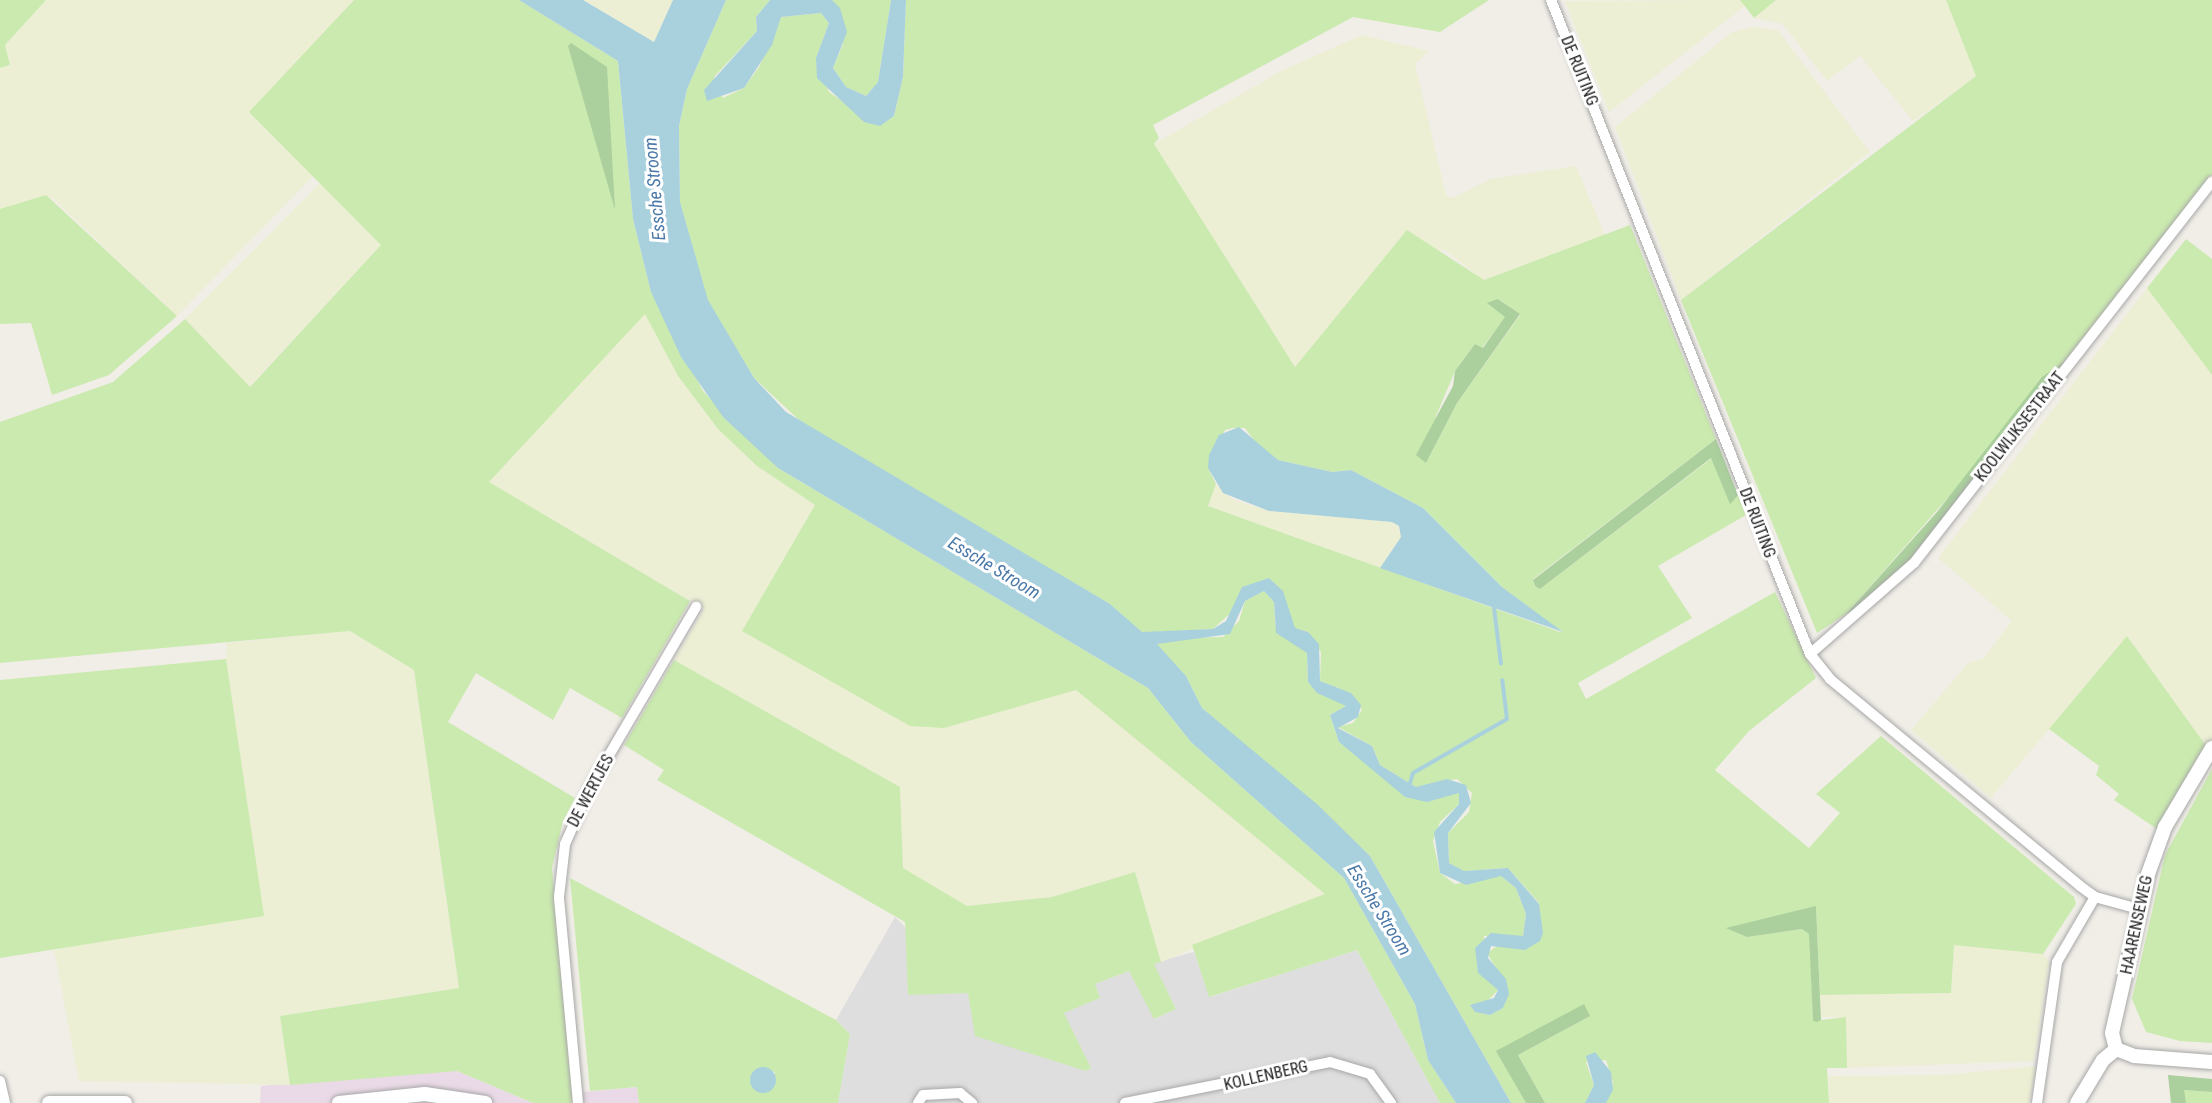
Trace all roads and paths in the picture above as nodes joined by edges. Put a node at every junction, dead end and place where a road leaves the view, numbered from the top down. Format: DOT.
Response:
graph roads {
  1 [pos="1551,0"];
  2 [pos="2212,182"];
  3 [pos="696,607"];
  4 [pos="1810,654"];
  5 [pos="2212,748"];
  6 [pos="2095,897"];
  7 [pos="2139,909"];
  8 [pos="2116,1048"];
  9 [pos="2212,1062"];
  10 [pos="0,1081"];
  11 [pos="5,1103"];
  12 [pos="49,1103"];
  13 [pos="125,1103"];
  14 [pos="339,1103"];
  15 [pos="485,1103"];
  16 [pos="578,1103"];
  17 [pos="918,1103"];
  18 [pos="972,1103"];
  19 [pos="1125,1103"];
  20 [pos="1391,1103"];
  21 [pos="2037,1103"];
  22 [pos="2077,1103"];
  1 -- 4 [label="street, DE RUITING"];
  2 -- 4 [label="street, KOOLWIJKSESTRAAT"];
  3 -- 16 [label="street, DE WERTJES"];
  4 -- 6 [label="street, DE RUITING"];
  5 -- 7 [label="street, HAARENSEWEG"];
  6 -- 7 [label="street, DE RUITING"];
  6 -- 21 [label="street"];
  7 -- 8 [label="street, HAARENSEWEG"];
  8 -- 9 [label="street"];
  8 -- 22 [label="street"];
  10 -- 11 [label="street"];
  12 -- 13 [label="street"];
  14 -- 15 [label="street"];
  17 -- 18 [label="street"];
  19 -- 20 [label="street, KOLLENBERG"];
}
